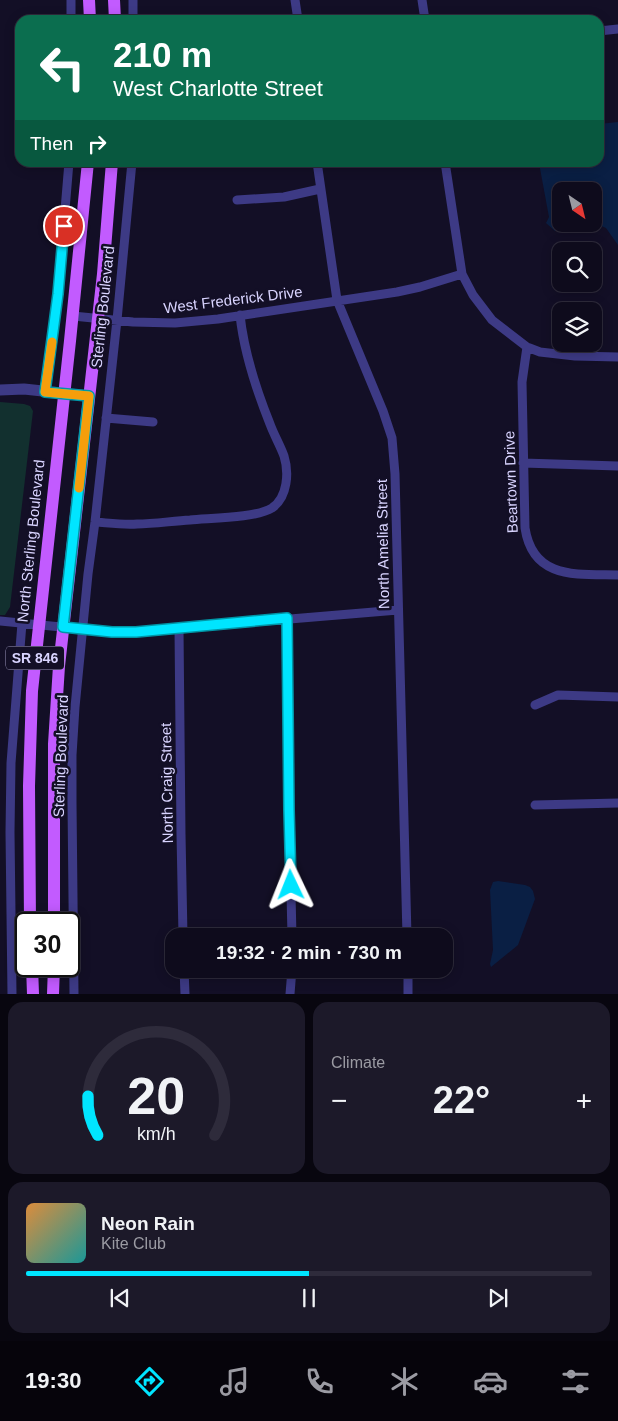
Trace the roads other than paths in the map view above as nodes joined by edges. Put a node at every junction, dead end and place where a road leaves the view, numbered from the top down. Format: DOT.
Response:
graph roads {
  1 [pos="71,0"];
  2 [pos="89,0"];
  3 [pos="114,0"];
  4 [pos="133,0"];
  5 [pos="295,0"];
  6 [pos="422,0"];
  7 [pos="71,15"];
  8 [pos="90,15"];
  9 [pos="115,15"];
  10 [pos="133,15"];
  11 [pos="297,15"];
  12 [pos="424,15"];
  13 [pos="618,29"];
  14 [pos="604,30"];
  15 [pos="69,167"];
  16 [pos="88,167"];
  17 [pos="112,167"];
  18 [pos="132,167"];
  19 [pos="318,167"];
  20 [pos="446,167"];
  21 [pos="320,189"];
  22 [pos="237,200"];
  23 [pos="462,274"];
  24 [pos="337,300"];
  25 [pos="240,315"];
  26 [pos="73,316"];
  27 [pos="98,318"];
  28 [pos="117,320"];
  29 [pos="527,347"];
  30 [pos="618,358"];
  31 [pos="0,390"];
  32 [pos="45,392"];
  33 [pos="64,394"];
  34 [pos="89,396"];
  35 [pos="106,418"];
  36 [pos="153,422"];
  37 [pos="523,463"];
  38 [pos="618,466"];
  39 [pos="95,522"];
  40 [pos="618,575"];
  41 [pos="398,610"];
  42 [pos="287,618"];
  43 [pos="0,621"];
  44 [pos="22,623"];
  45 [pos="38,626"];
  46 [pos="63,627"];
  47 [pos="82,629"];
  48 [pos="179,629"];
  49 [pos="618,697"];
  50 [pos="535,705"];
  51 [pos="618,803"];
  52 [pos="535,805"];
  53 [pos="30,912"];
  54 [pos="54,912"];
  55 [pos="184,928"];
  56 [pos="292,928"];
  57 [pos="407,928"];
  58 [pos="32,977"];
  59 [pos="54,977"];
  60 [pos="184,978"];
  61 [pos="291,978"];
  62 [pos="408,978"];
  63 [pos="12,994"];
  64 [pos="33,994"];
  65 [pos="53,994"];
  66 [pos="74,994"];
  67 [pos="185,994"];
  68 [pos="290,994"];
  69 [pos="408,994"];
  1 -- 7 [label="street"];
  2 -- 8 [label="main road"];
  3 -- 9 [label="main road"];
  4 -- 10 [label="street"];
  5 -- 11 [label="street"];
  6 -- 12 [label="street"];
  13 -- 14 [label="street"];
  15 -- 32 [label="street"];
  16 -- 26 [label="main road, North Sterling Boulevard / SR 846"];
  17 -- 27 [label="main road, SR 846"];
  18 -- 28 [label="street, Sterling Boulevard"];
  19 -- 21 [label="street, North Amelia Street"];
  20 -- 23 [label="street"];
  21 -- 22 [label="street"];
  21 -- 24 [label="street, North Amelia Street"];
  23 -- 24 [label="street, West Frederick Drive"];
  23 -- 29 [label="street"];
  24 -- 25 [label="street, West Frederick Drive"];
  24 -- 41 [label="street, North Amelia Street"];
  25 -- 28 [label="street, West Frederick Drive"];
  25 -- 39 [label="street"];
  26 -- 27 [label="street, West Frederick Drive"];
  26 -- 33 [label="main road, North Sterling Boulevard / SR 846"];
  27 -- 28 [label="street, West Frederick Drive"];
  27 -- 34 [label="main road, SR 846"];
  28 -- 35 [label="street, Sterling Boulevard"];
  29 -- 30 [label="street"];
  29 -- 37 [label="street, Beartown Drive"];
  31 -- 32 [label="street"];
  32 -- 33 [label="street"];
  33 -- 34 [label="street"];
  33 -- 45 [label="main road, North Sterling Boulevard / SR 846"];
  34 -- 46 [label="main road, SR 846"];
  35 -- 36 [label="street"];
  35 -- 39 [label="street, Sterling Boulevard"];
  37 -- 38 [label="street"];
  37 -- 40 [label="street, Beartown Drive"];
  39 -- 47 [label="street, Sterling Boulevard"];
  41 -- 42 [label="street"];
  41 -- 57 [label="street, North Amelia Street"];
  42 -- 48 [label="street"];
  42 -- 56 [label="street"];
  43 -- 44 [label="street"];
  44 -- 45 [label="street"];
  44 -- 63 [label="street"];
  45 -- 46 [label="street"];
  45 -- 53 [label="main road, North Sterling Boulevard / SR 846"];
  46 -- 47 [label="street"];
  46 -- 54 [label="main road, SR 846"];
  47 -- 48 [label="street"];
  47 -- 66 [label="street, Sterling Boulevard"];
  48 -- 55 [label="street, North Craig Street"];
  49 -- 50 [label="street"];
  51 -- 52 [label="street"];
  58 -- 64 [label="main road"];
  59 -- 65 [label="main road"];
  60 -- 67 [label="street"];
  61 -- 68 [label="street"];
  62 -- 69 [label="street"];
}
